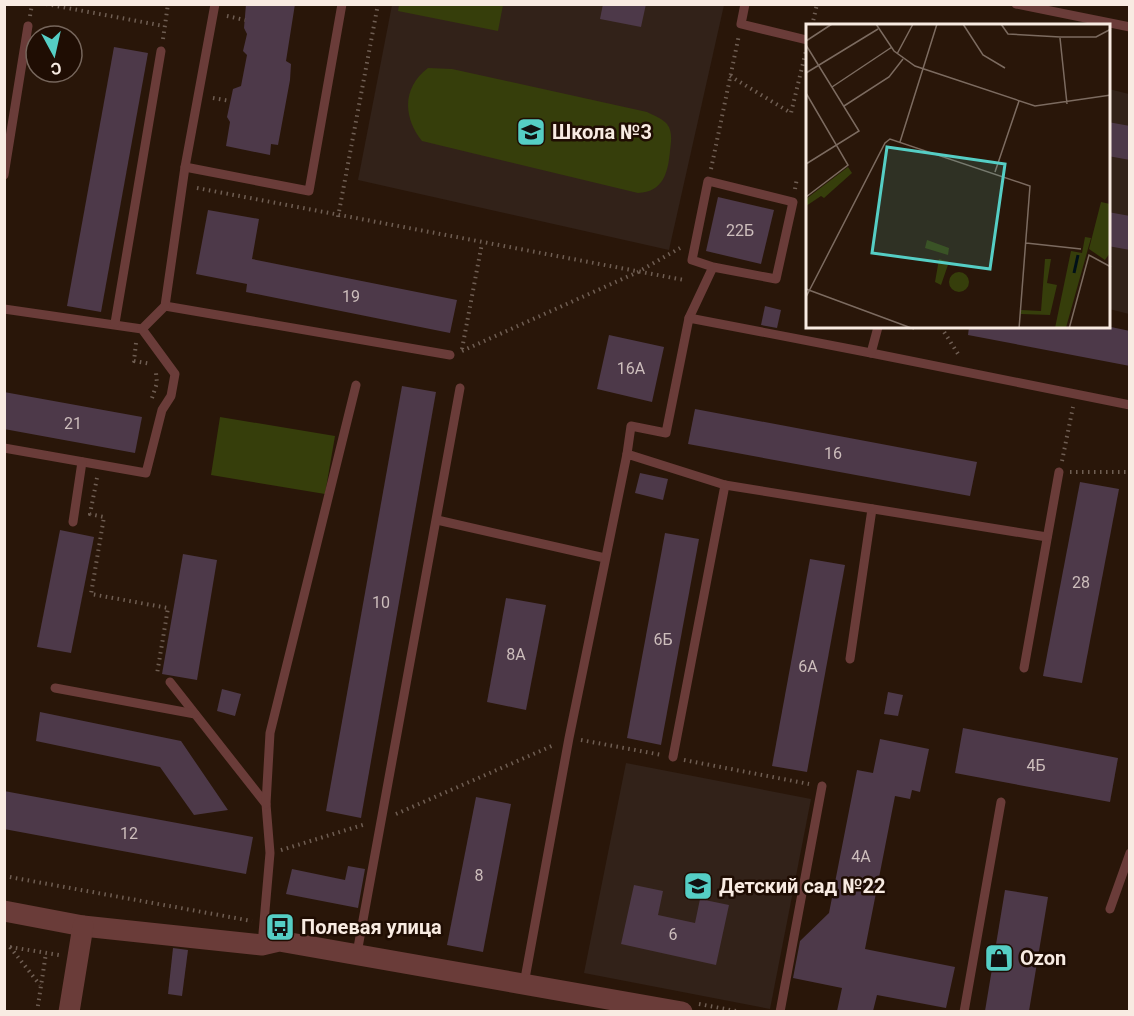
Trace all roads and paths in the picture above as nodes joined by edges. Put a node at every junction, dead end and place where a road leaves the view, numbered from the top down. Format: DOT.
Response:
graph roads {
  1 [pos="46,4"];
  2 [pos="168,4"];
  3 [pos="215,4"];
  4 [pos="342,4"];
  5 [pos="378,4"];
  6 [pos="745,4"];
  7 [pos="817,4"];
  8 [pos="1016,4"];
  9 [pos="227,16"];
  10 [pos="245,20"];
  11 [pos="741,24"];
  12 [pos="812,24"];
  13 [pos="165,26"];
  14 [pos="1130,27"];
  15 [pos="806,40"];
  16 [pos="806,50"];
  17 [pos="24,51"];
  18 [pos="160,51"];
  19 [pos="730,76"];
  20 [pos="213,98"];
  21 [pos="230,101"];
  22 [pos="185,167"];
  23 [pos="4,175"];
  24 [pos="708,181"];
  25 [pos="197,190"];
  26 [pos="338,217"];
  27 [pos="696,239"];
  28 [pos="482,243"];
  29 [pos="713,267"];
  30 [pos="638,272"];
  31 [pos="684,280"];
  32 [pos="165,306"];
  33 [pos="4,309"];
  34 [pos="689,318"];
  35 [pos="115,323"];
  36 [pos="139,328"];
  37 [pos="878,328"];
  38 [pos="942,328"];
  39 [pos="462,351"];
  40 [pos="871,353"];
  41 [pos="450,355"];
  42 [pos="973,374"];
  43 [pos="356,385"];
  44 [pos="459,388"];
  45 [pos="151,402"];
  46 [pos="1130,405"];
  47 [pos="1073,407"];
  48 [pos="4,448"];
  49 [pos="1064,450"];
  50 [pos="627,454"];
  51 [pos="82,462"];
  52 [pos="99,465"];
  53 [pos="1059,472"];
  54 [pos="1130,472"];
  55 [pos="724,485"];
  56 [pos="872,509"];
  57 [pos="437,520"];
  58 [pos="73,522"];
  59 [pos="1047,537"];
  60 [pos="605,558"];
  61 [pos="850,659"];
  62 [pos="1024,668"];
  63 [pos="170,682"];
  64 [pos="55,688"];
  65 [pos="195,714"];
  66 [pos="569,738"];
  67 [pos="673,758"];
  68 [pos="822,786"];
  69 [pos="1000,802"];
  70 [pos="266,804"];
  71 [pos="382,820"];
  72 [pos="270,853"];
  73 [pos="1130,853"];
  74 [pos="1110,909"];
  75 [pos="4,911"];
  76 [pos="83,926"];
  77 [pos="262,945"];
  78 [pos="7,946"];
  79 [pos="46,953"];
  80 [pos="357,953"];
  81 [pos="78,958"];
  82 [pos="524,984"];
  83 [pos="41,986"];
  84 [pos="37,1011"];
  85 [pos="69,1011"];
  86 [pos="682,1011"];
  87 [pos="780,1011"];
  88 [pos="964,1011"];
  1 -- 13 [label="path"];
  2 -- 13 [label="path"];
  3 -- 22 [label="lane"];
  4 -- 22 [label="lane"];
  5 -- 26 [label="path"];
  6 -- 11 [label="lane"];
  7 -- 12 [label="path"];
  8 -- 14 [label="lane"];
  9 -- 10 [label="path"];
  11 -- 15 [label="lane"];
  11 -- 19 [label="path"];
  13 -- 18 [label="path"];
  16 -- 19 [label="path"];
  17 -- 23 [label="lane"];
  18 -- 35 [label="lane"];
  19 -- 24 [label="path"];
  20 -- 21 [label="path"];
  22 -- 32 [label="lane"];
  24 -- 27 [label="lane"];
  24 -- 29 [label="lane"];
  25 -- 26 [label="path"];
  26 -- 28 [label="path"];
  27 -- 29 [label="lane"];
  27 -- 30 [label="path"];
  28 -- 30 [label="path"];
  28 -- 39 [label="path"];
  29 -- 34 [label="lane"];
  30 -- 31 [label="path"];
  30 -- 39 [label="path"];
  32 -- 36 [label="lane"];
  32 -- 41 [label="lane"];
  33 -- 35 [label="lane"];
  34 -- 40 [label="lane"];
  34 -- 50 [label="lane"];
  35 -- 36 [label="lane"];
  36 -- 45 [label="path"];
  36 -- 52 [label="lane"];
  37 -- 40 [label="lane"];
  38 -- 42 [label="path"];
  39 -- 41 [label="path"];
  40 -- 42 [label="lane"];
  42 -- 46 [label="lane"];
  43 -- 70 [label="lane"];
  44 -- 57 [label="lane"];
  47 -- 49 [label="path"];
  48 -- 51 [label="lane"];
  50 -- 55 [label="lane"];
  50 -- 60 [label="lane"];
  51 -- 52 [label="lane"];
  51 -- 58 [label="lane"];
  52 -- 63 [label="path"];
  53 -- 54 [label="path"];
  53 -- 59 [label="lane"];
  55 -- 56 [label="lane"];
  55 -- 67 [label="lane"];
  56 -- 59 [label="lane"];
  56 -- 61 [label="lane"];
  57 -- 60 [label="lane"];
  57 -- 71 [label="lane"];
  59 -- 62 [label="lane"];
  60 -- 66 [label="lane"];
  63 -- 65 [label="lane"];
  64 -- 65 [label="lane"];
  65 -- 70 [label="lane"];
  66 -- 67 [label="path"];
  66 -- 71 [label="path"];
  66 -- 82 [label="lane"];
  67 -- 68 [label="path"];
  68 -- 87 [label="lane"];
  69 -- 88 [label="lane"];
  70 -- 72 [label="lane"];
  71 -- 72 [label="path"];
  71 -- 80 [label="lane"];
  72 -- 77 [label="lane"];
  73 -- 74 [label="lane"];
  75 -- 76 [label="street"];
  76 -- 77 [label="street"];
  76 -- 81 [label="street"];
  77 -- 80 [label="street"];
  78 -- 79 [label="path"];
  78 -- 83 [label="path"];
  79 -- 81 [label="path"];
  79 -- 83 [label="path"];
  80 -- 82 [label="street"];
  81 -- 85 [label="street"];
  82 -- 86 [label="street"];
  83 -- 84 [label="path"];
}
